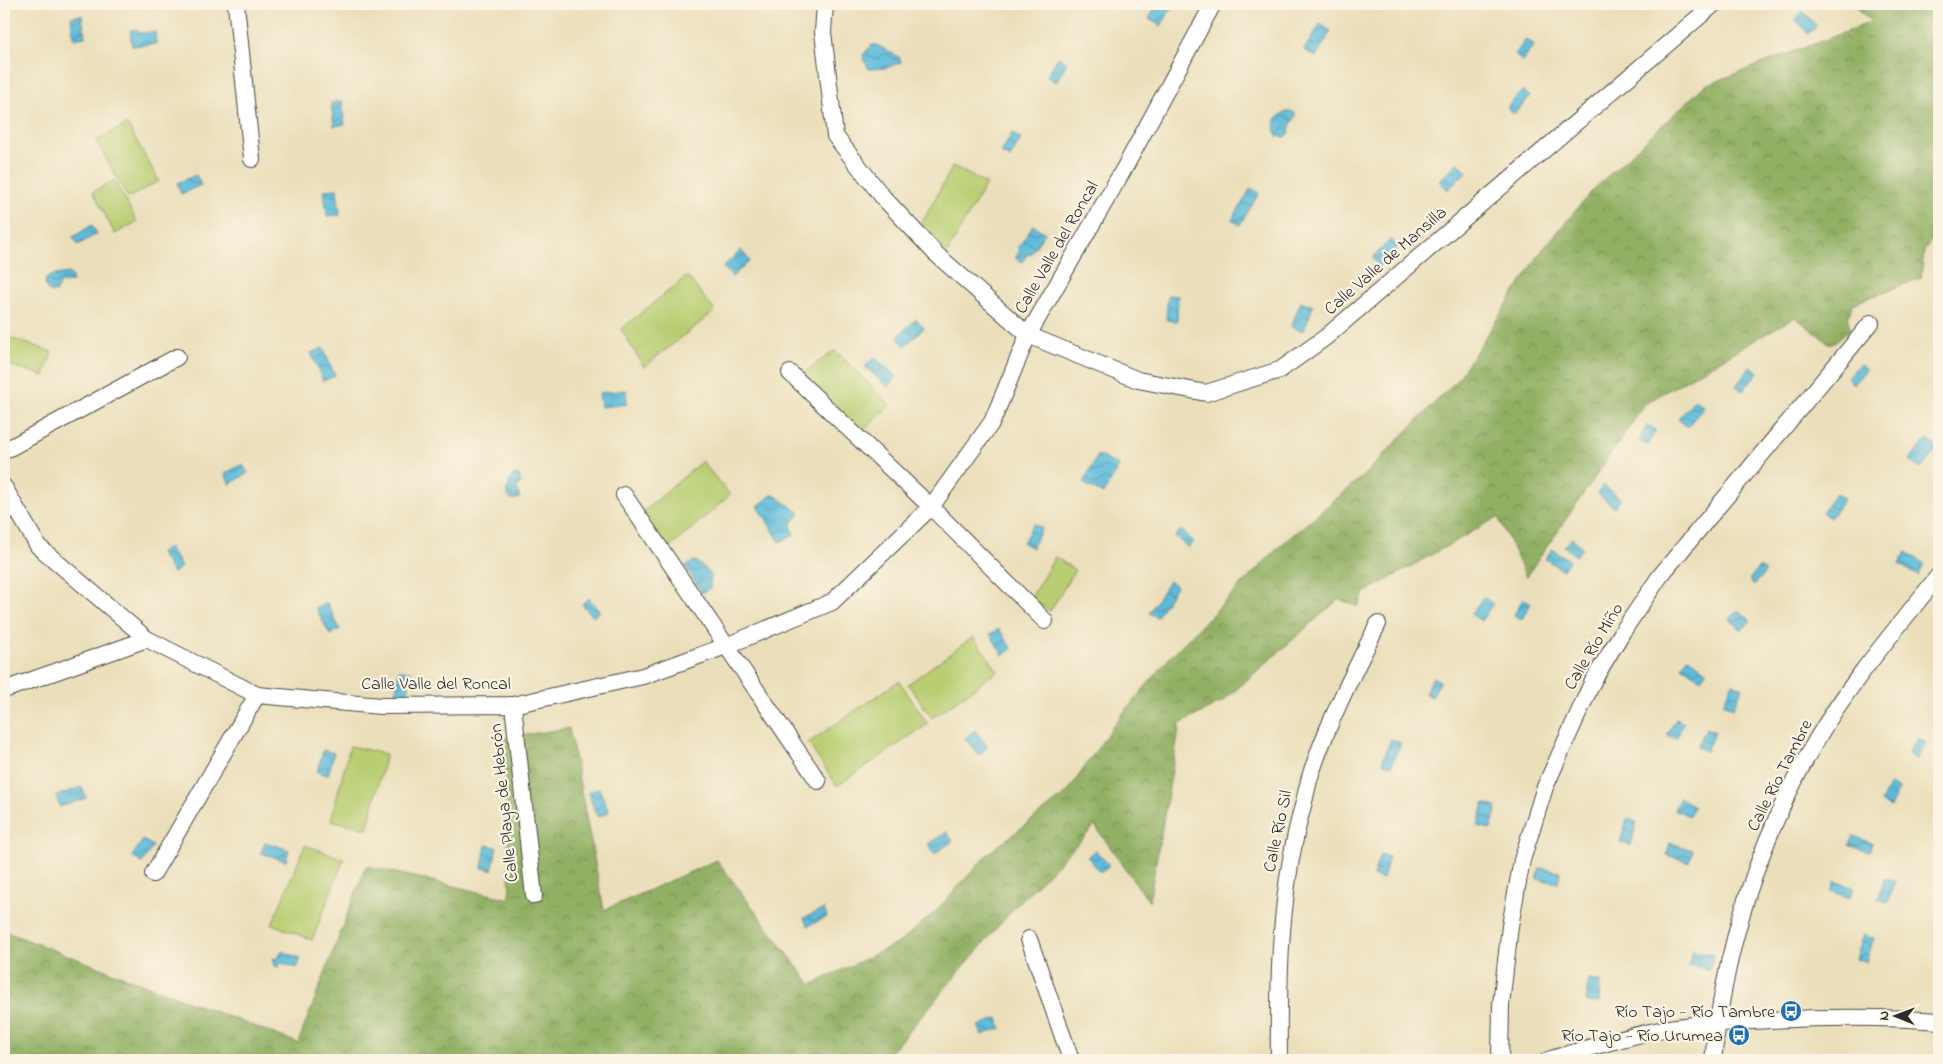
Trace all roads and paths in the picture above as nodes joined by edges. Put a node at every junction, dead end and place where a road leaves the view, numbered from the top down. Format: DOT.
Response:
graph roads {
  1 [pos="236,4"];
  2 [pos="825,4"];
  3 [pos="1213,4"];
  4 [pos="1714,4"];
  5 [pos="252,159"];
  6 [pos="1871,323"];
  7 [pos="1028,335"];
  8 [pos="177,357"];
  9 [pos="790,373"];
  10 [pos="4,451"];
  11 [pos="4,487"];
  12 [pos="624,495"];
  13 [pos="931,506"];
  14 [pos="1939,575"];
  15 [pos="1045,621"];
  16 [pos="1378,624"];
  17 [pos="147,639"];
  18 [pos="726,646"];
  19 [pos="4,690"];
  20 [pos="257,695"];
  21 [pos="513,705"];
  22 [pos="818,781"];
  23 [pos="153,874"];
  24 [pos="534,896"];
  25 [pos="1029,938"];
  26 [pos="1939,1021"];
  27 [pos="1716,1023"];
  28 [pos="1071,1060"];
  29 [pos="1279,1060"];
  30 [pos="1500,1060"];
  31 [pos="1548,1060"];
  32 [pos="1713,1060"];
  1 -- 5 [label="street"];
  2 -- 7 [label="street, Calle Valle de Mansilla"];
  3 -- 7 [label="street, Calle Valle del Roncal"];
  4 -- 7 [label="street, Calle Valle de Mansilla"];
  6 -- 30 [label="street, Calle Río Miño"];
  7 -- 13 [label="street, Calle Valle del Roncal"];
  8 -- 10 [label="street"];
  9 -- 13 [label="street"];
  11 -- 17 [label="street, Calle Valle del Roncal"];
  12 -- 18 [label="street"];
  13 -- 15 [label="street"];
  13 -- 18 [label="street, Calle Valle del Roncal"];
  14 -- 27 [label="street, Calle Río Tambre"];
  16 -- 29 [label="street, Calle Río Sil"];
  17 -- 19 [label="street"];
  17 -- 20 [label="street, Calle Valle del Roncal"];
  18 -- 21 [label="street, Calle Valle del Roncal"];
  18 -- 22 [label="street"];
  20 -- 21 [label="street, Calle Valle del Roncal"];
  20 -- 23 [label="street"];
  21 -- 24 [label="street, Calle Playa de Hebrón"];
  25 -- 28 [label="street"];
  26 -- 27 [label="street"];
  27 -- 31 [label="street"];
  27 -- 32 [label="street, Calle Río Tambre"];
}
